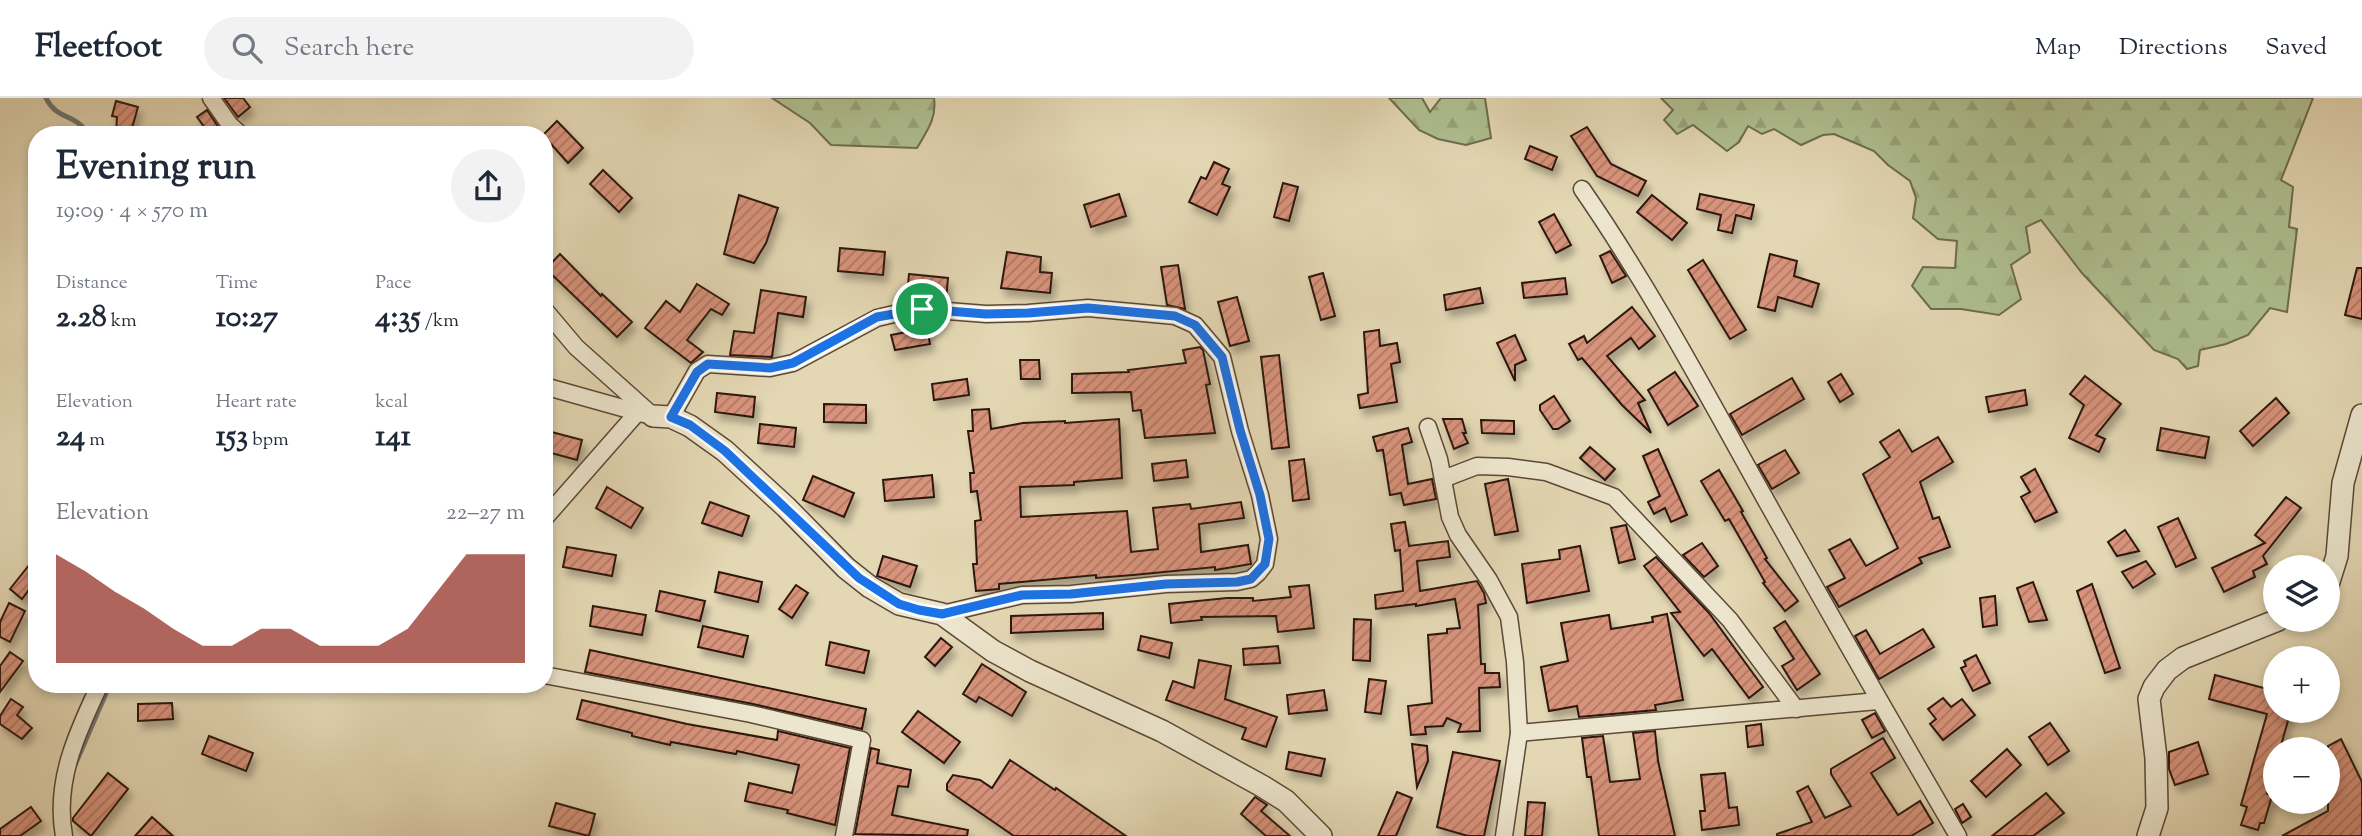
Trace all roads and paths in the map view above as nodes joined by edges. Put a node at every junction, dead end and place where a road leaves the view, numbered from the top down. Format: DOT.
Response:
graph roads {
  1 [pos="211,98"];
  2 [pos="231,126"];
  3 [pos="1582,189"];
  4 [pos="553,320"];
  5 [pos="553,388"];
  6 [pos="654,415"];
  7 [pos="2362,415"];
  8 [pos="1428,427"];
  9 [pos="1443,479"];
  10 [pos="553,510"];
  11 [pos="2337,555"];
  12 [pos="942,614"];
  13 [pos="2263,626"];
  14 [pos="553,677"];
  15 [pos="96,693"];
  16 [pos="1878,701"];
  17 [pos="1796,709"];
  18 [pos="1519,733"];
  19 [pos="64,836"];
  20 [pos="844,836"];
  21 [pos="1321,836"];
  22 [pos="1504,836"];
  23 [pos="1958,836"];
  24 [pos="2148,836"];
  1 -- 2 [label="street"];
  3 -- 16 [label="street"];
  4 -- 6 [label="street"];
  5 -- 6 [label="street"];
  6 -- 10 [label="street"];
  6 -- 12 [label="street"];
  6 -- 12 [label="street"];
  7 -- 11 [label="street"];
  8 -- 9 [label="street"];
  9 -- 17 [label="street"];
  9 -- 18 [label="street"];
  12 -- 21 [label="street"];
  13 -- 24 [label="street"];
  14 -- 20 [label="street"];
  15 -- 19 [label="street"];
  16 -- 17 [label="street"];
  16 -- 23 [label="street"];
  17 -- 18 [label="street"];
  18 -- 22 [label="street"];
}
